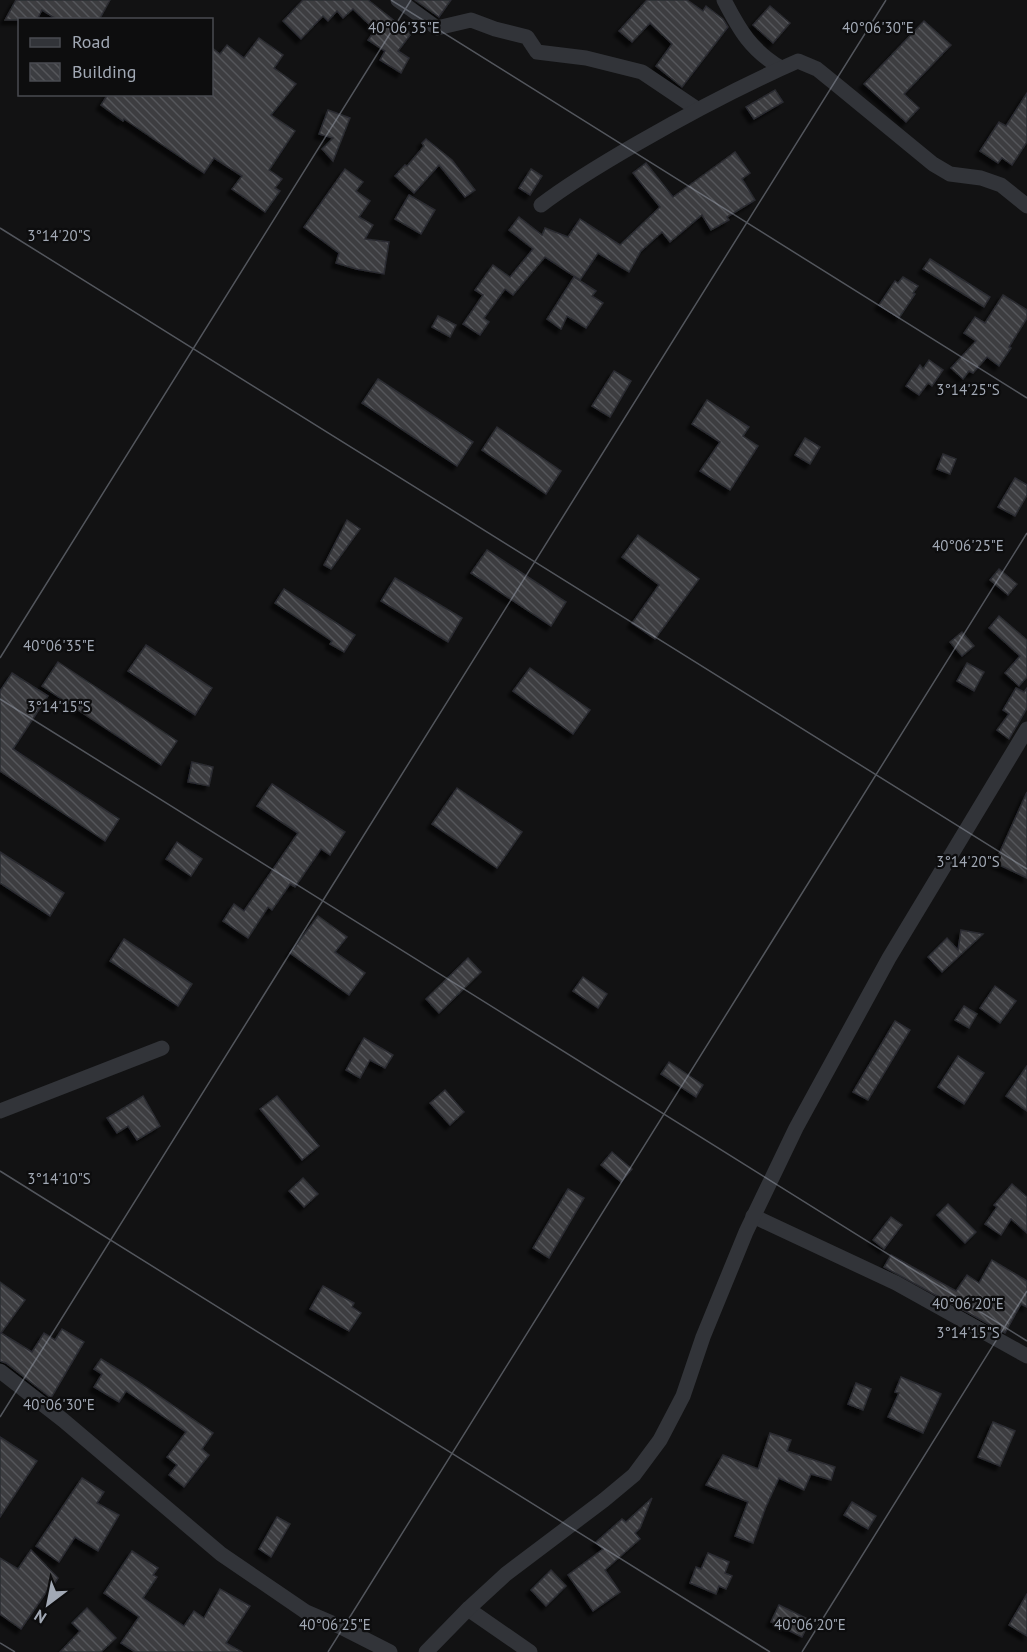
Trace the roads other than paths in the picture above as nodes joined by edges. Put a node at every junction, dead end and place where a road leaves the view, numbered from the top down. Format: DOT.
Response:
graph roads {
  1 [pos="398,0"];
  2 [pos="724,0"];
  3 [pos="782,68"];
  4 [pos="697,109"];
  5 [pos="541,205"];
  6 [pos="1027,206"];
  7 [pos="1027,729"];
  8 [pos="162,1048"];
  9 [pos="0,1111"];
  10 [pos="753,1216"];
  11 [pos="1027,1356"];
  12 [pos="0,1371"];
  13 [pos="468,1609"];
  14 [pos="390,1652"];
  15 [pos="426,1652"];
  16 [pos="530,1652"];
  1 -- 4 [label="street"];
  2 -- 3 [label="street"];
  3 -- 4 [label="street"];
  3 -- 6 [label="street"];
  4 -- 5 [label="street"];
  7 -- 10 [label="street"];
  8 -- 9 [label="street"];
  10 -- 11 [label="street"];
  10 -- 13 [label="street"];
  12 -- 14 [label="street"];
  13 -- 15 [label="street"];
  13 -- 16 [label="street"];
}
